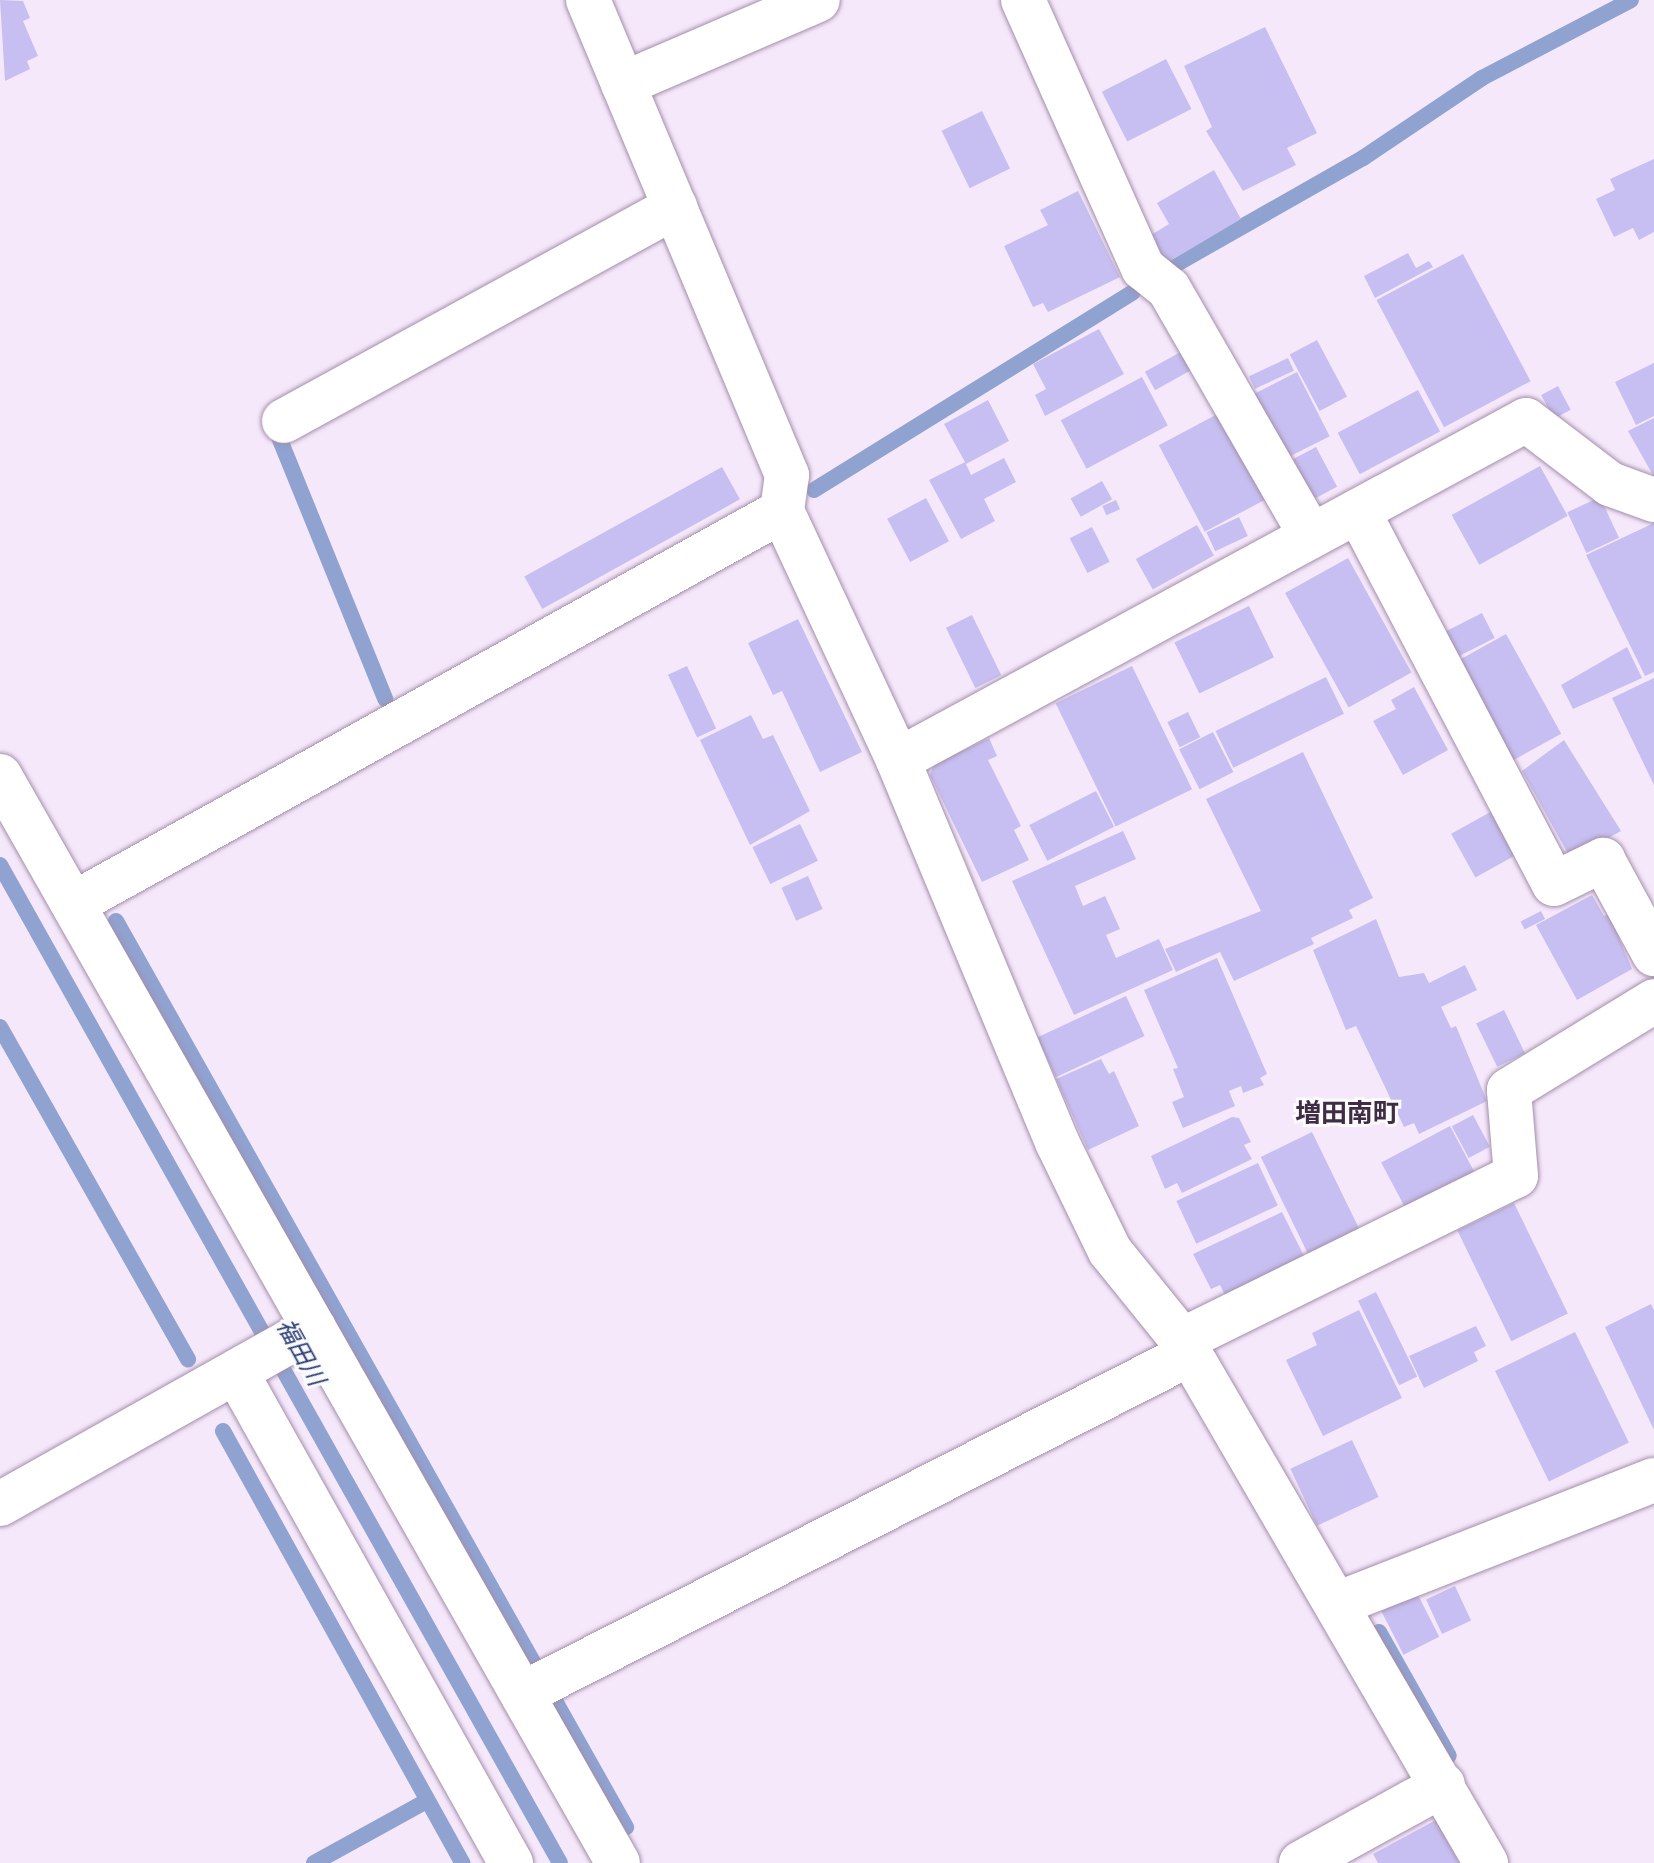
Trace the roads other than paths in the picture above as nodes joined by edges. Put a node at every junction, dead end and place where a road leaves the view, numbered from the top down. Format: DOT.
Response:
graph roads {
  1 [pos="588,0"];
  2 [pos="818,0"];
  3 [pos="1023,0"];
  4 [pos="623,84"];
  5 [pos="675,207"];
  6 [pos="284,421"];
  7 [pos="1654,500"];
  8 [pos="782,511"];
  9 [pos="1358,511"];
  10 [pos="1311,536"];
  11 [pos="898,760"];
  12 [pos="0,776"];
  13 [pos="73,904"];
  14 [pos="1654,954"];
  15 [pos="1654,1001"];
  16 [pos="303,1335"];
  17 [pos="1186,1347"];
  18 [pos="241,1369"];
  19 [pos="1654,1480"];
  20 [pos="0,1504"];
  21 [pos="1337,1604"];
  22 [pos="522,1694"];
  23 [pos="1443,1785"];
  24 [pos="511,1863"];
  25 [pos="618,1863"];
  26 [pos="1301,1863"];
  27 [pos="1486,1863"];
  1 -- 4 [label="street"];
  2 -- 4 [label="street"];
  3 -- 10 [label="street"];
  4 -- 5 [label="street"];
  5 -- 6 [label="street"];
  5 -- 8 [label="street"];
  7 -- 9 [label="street"];
  8 -- 11 [label="street"];
  8 -- 13 [label="street"];
  9 -- 10 [label="street"];
  9 -- 14 [label="street"];
  10 -- 11 [label="street"];
  11 -- 17 [label="street"];
  12 -- 13 [label="street"];
  13 -- 16 [label="street"];
  15 -- 17 [label="street"];
  16 -- 18 [label="street"];
  16 -- 22 [label="street"];
  17 -- 21 [label="street"];
  17 -- 22 [label="street"];
  18 -- 20 [label="street"];
  18 -- 24 [label="street"];
  19 -- 21 [label="street"];
  21 -- 23 [label="street"];
  22 -- 25 [label="street"];
  23 -- 26 [label="street"];
  23 -- 27 [label="street"];
}
